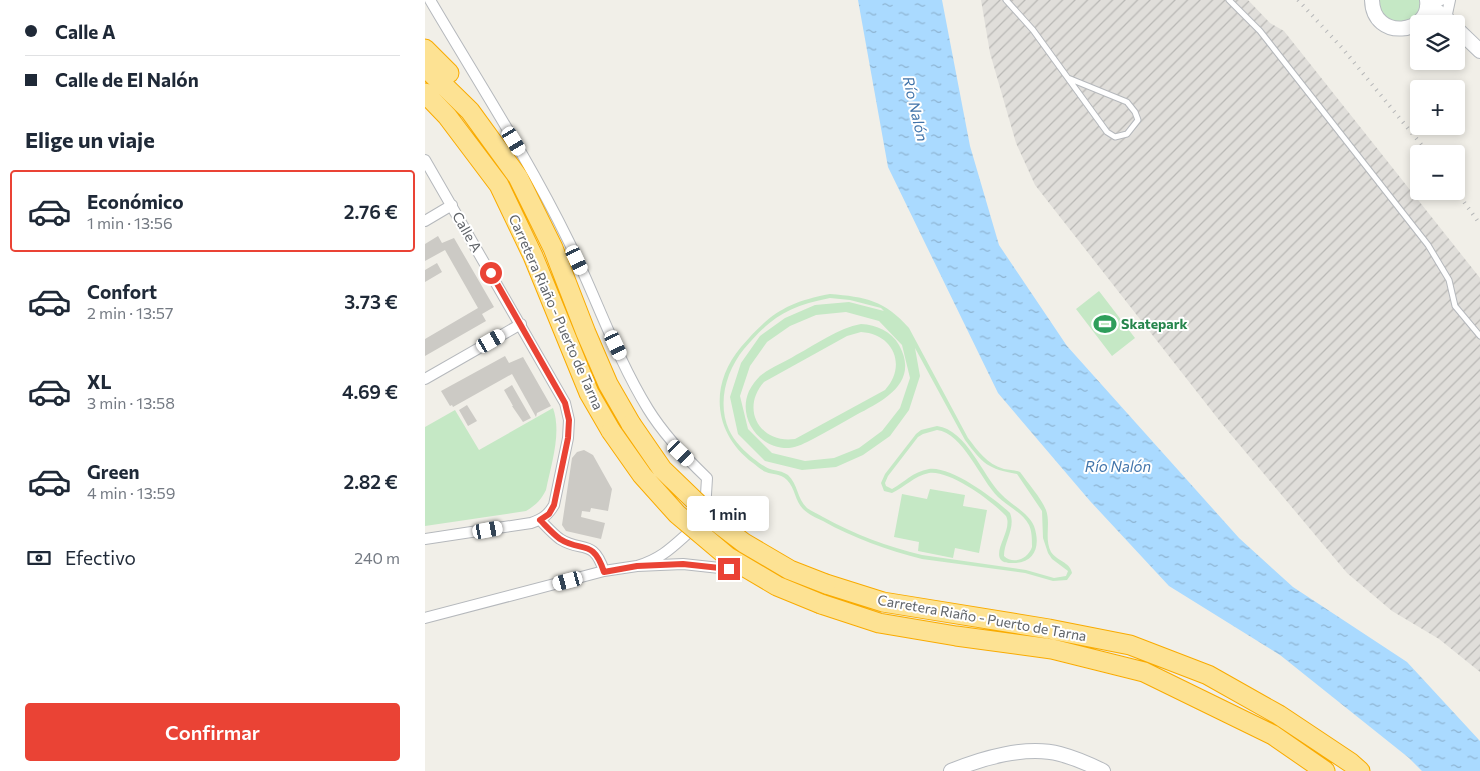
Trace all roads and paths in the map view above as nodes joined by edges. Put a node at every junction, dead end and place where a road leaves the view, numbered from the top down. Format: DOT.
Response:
graph roads {
  1 [pos="429,0"];
  2 [pos="1006,0"];
  3 [pos="1229,0"];
  4 [pos="1371,0"];
  5 [pos="1450,0"];
  6 [pos="1431,2"];
  7 [pos="1424,15"];
  8 [pos="1442,15"];
  9 [pos="1448,15"];
  10 [pos="1410,27"];
  11 [pos="1465,37"];
  12 [pos="1465,42"];
  13 [pos="425,48"];
  14 [pos="1478,49"];
  15 [pos="425,66"];
  16 [pos="1067,78"];
  17 [pos="425,93"];
  18 [pos="425,101"];
  19 [pos="470,111"];
  20 [pos="447,116"];
  21 [pos="425,160"];
  22 [pos="452,206"];
  23 [pos="425,221"];
  24 [pos="521,324"];
  25 [pos="1480,336"];
  26 [pos="425,379"];
  27 [pos="540,520"];
  28 [pos="425,539"];
  29 [pos="637,566"];
  30 [pos="729,569"];
  31 [pos="604,572"];
  32 [pos="425,618"];
  33 [pos="951,771"];
  34 [pos="1103,771"];
  35 [pos="1325,771"];
  36 [pos="1360,771"];
  1 -- 29 [label="street"];
  2 -- 16 [label="lane"];
  3 -- 25 [label="lane"];
  4 -- 10 [label="street"];
  5 -- 9 [label="street"];
  6 -- 7 [label="street"];
  6 -- 8 [label="street"];
  11 -- 14 [label="street"];
  12 -- 14 [label="street"];
  13 -- 19 [label="highway"];
  15 -- 19 [label="highway, Carretera Riaño - Puerto de Tarna"];
  16 -- 16 [label="lane"];
  17 -- 20 [label="highway, Carretera Riaño - Puerto de Tarna"];
  18 -- 20 [label="highway"];
  19 -- 36 [label="highway, Carretera Riaño - Puerto de Tarna, bridge"];
  20 -- 35 [label="highway, Carretera Riaño - Puerto de Tarna, bridge"];
  21 -- 22 [label="street, Calle A"];
  22 -- 23 [label="street"];
  22 -- 24 [label="street, Calle A"];
  24 -- 26 [label="street"];
  24 -- 27 [label="street, Calle A"];
  27 -- 28 [label="street"];
  27 -- 31 [label="street"];
  29 -- 30 [label="street"];
  29 -- 31 [label="street"];
  31 -- 32 [label="street"];
  33 -- 34 [label="street"];
}
